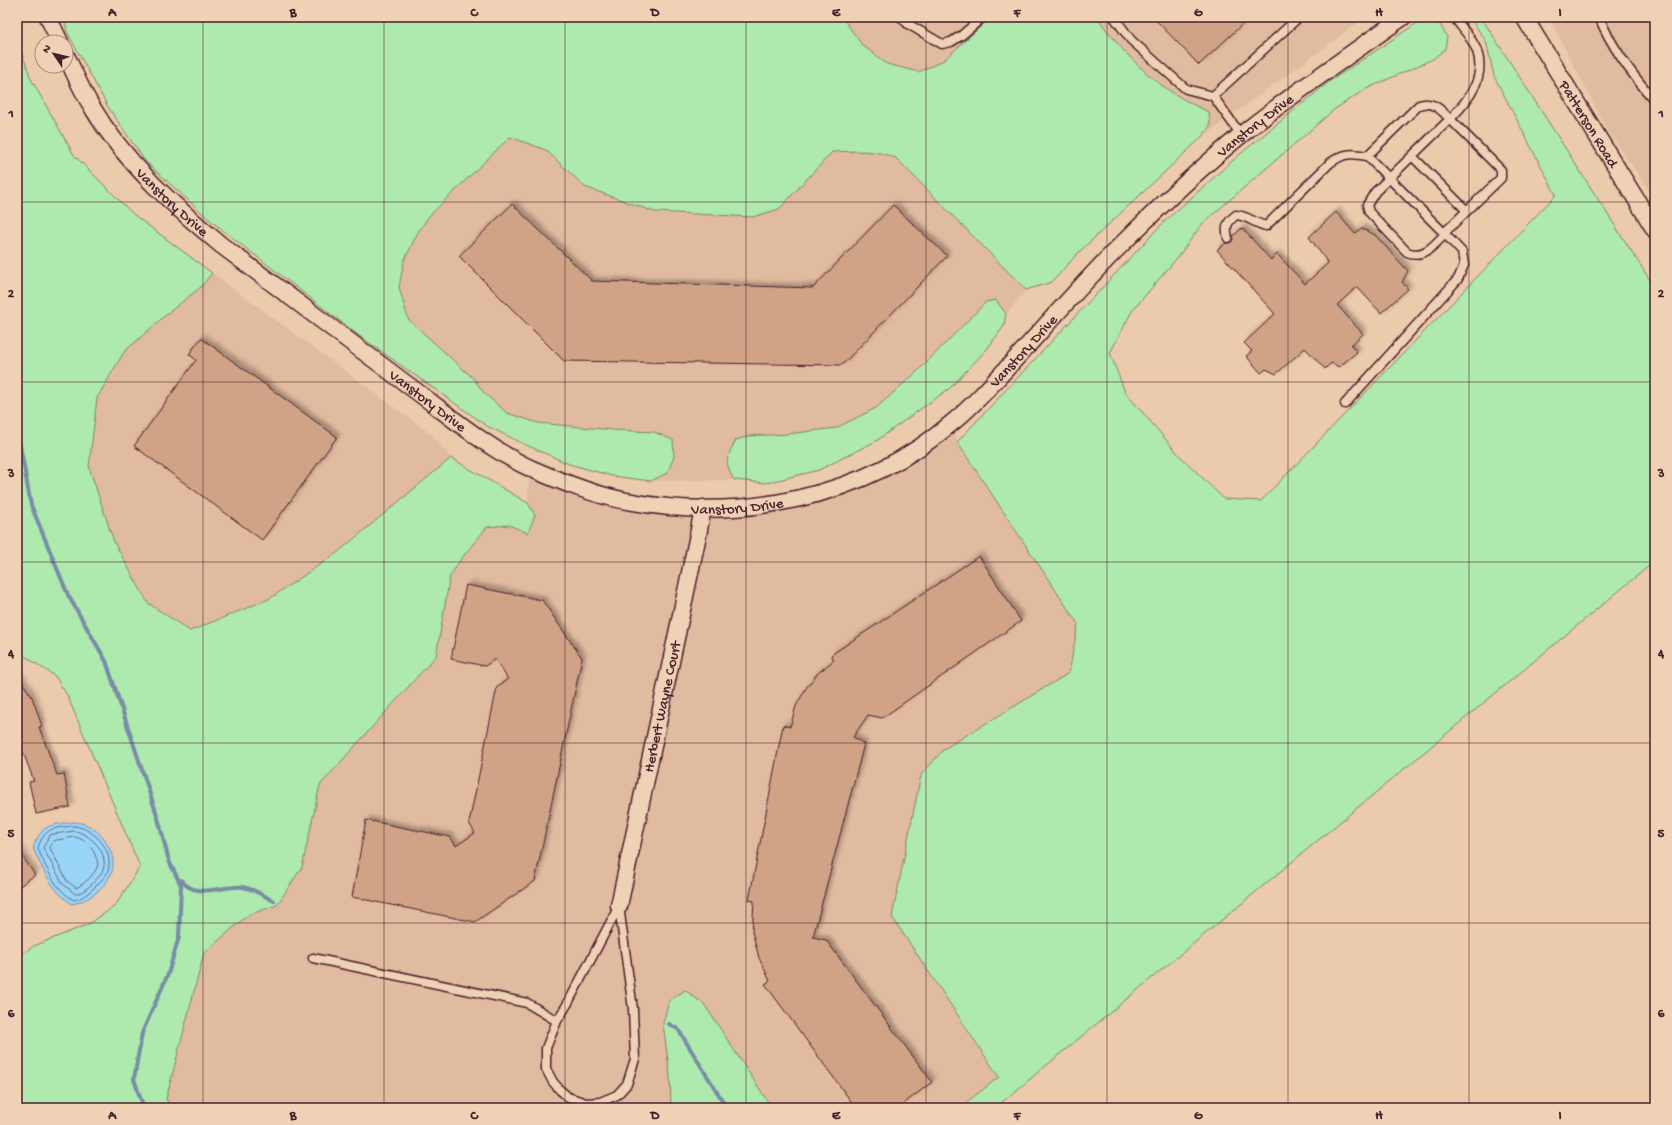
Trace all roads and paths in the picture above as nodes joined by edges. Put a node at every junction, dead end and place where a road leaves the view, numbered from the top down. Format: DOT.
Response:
graph roads {
  1 [pos="48,17"];
  2 [pos="901,17"];
  3 [pos="983,17"];
  4 [pos="1114,17"];
  5 [pos="1299,17"];
  6 [pos="1403,17"];
  7 [pos="1454,17"];
  8 [pos="1524,17"];
  9 [pos="1598,17"];
  10 [pos="56,34"];
  11 [pos="74,71"];
  12 [pos="1212,96"];
  13 [pos="1655,101"];
  14 [pos="1450,119"];
  15 [pos="1241,135"];
  16 [pos="1367,156"];
  17 [pos="1412,156"];
  18 [pos="1389,178"];
  19 [pos="1467,211"];
  20 [pos="1655,230"];
  21 [pos="1445,234"];
  22 [pos="1228,238"];
  23 [pos="1345,404"];
  24 [pos="702,508"];
  25 [pos="619,906"];
  26 [pos="313,958"];
  27 [pos="557,1021"];
  1 -- 10 [label="street"];
  2 -- 3 [label="lane"];
  4 -- 12 [label="lane"];
  5 -- 12 [label="lane"];
  6 -- 15 [label="street, Vanstory Drive"];
  7 -- 14 [label="lane"];
  8 -- 20 [label="street, Patterson Road"];
  9 -- 13 [label="lane"];
  11 -- 24 [label="street, Vanstory Drive"];
  12 -- 15 [label="lane"];
  14 -- 16 [label="lane"];
  14 -- 17 [label="lane"];
  14 -- 19 [label="lane"];
  15 -- 24 [label="street, Vanstory Drive"];
  16 -- 18 [label="lane"];
  16 -- 22 [label="lane"];
  17 -- 18 [label="lane"];
  17 -- 19 [label="lane"];
  18 -- 21 [label="lane"];
  18 -- 21 [label="lane"];
  19 -- 21 [label="lane"];
  21 -- 23 [label="lane"];
  24 -- 25 [label="street, Herbert Wayne Court"];
  25 -- 27 [label="lane"];
  25 -- 27 [label="lane"];
  26 -- 27 [label="lane"];
}
